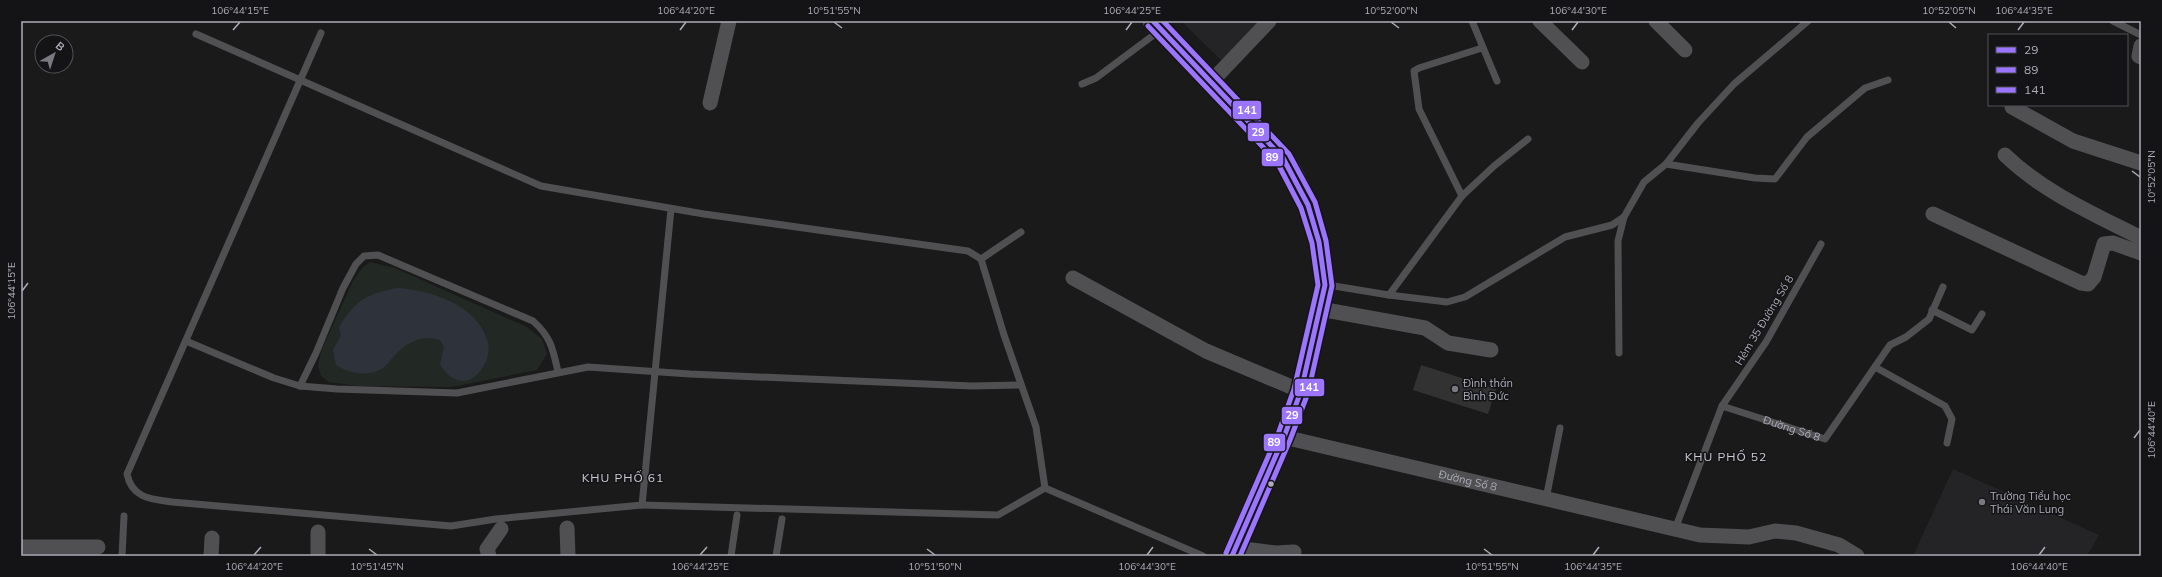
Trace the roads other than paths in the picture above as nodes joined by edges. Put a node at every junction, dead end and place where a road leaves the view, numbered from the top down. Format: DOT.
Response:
graph roads {
  1 [pos="729,21"];
  2 [pos="1269,21"];
  3 [pos="1472,21"];
  4 [pos="1540,21"];
  5 [pos="1656,21"];
  6 [pos="1808,21"];
  7 [pos="2113,21"];
  8 [pos="1157,25"];
  9 [pos="321,33"];
  10 [pos="196,34"];
  11 [pos="2141,35"];
  12 [pos="2141,46"];
  13 [pos="1482,48"];
  14 [pos="1685,50"];
  15 [pos="2141,57"];
  16 [pos="1582,62"];
  17 [pos="300,80"];
  18 [pos="1888,80"];
  19 [pos="1497,81"];
  20 [pos="1211,82"];
  21 [pos="1082,84"];
  22 [pos="710,103"];
  23 [pos="2012,107"];
  24 [pos="1528,139"];
  25 [pos="2005,155"];
  26 [pos="2141,163"];
  27 [pos="1666,164"];
  28 [pos="1462,196"];
  29 [pos="671,209"];
  30 [pos="1933,214"];
  31 [pos="1624,217"];
  32 [pos="1021,232"];
  33 [pos="2141,238"];
  34 [pos="1820,244"];
  35 [pos="2141,253"];
  36 [pos="981,259"];
  37 [pos="1073,278"];
  38 [pos="1325,285"];
  39 [pos="1942,287"];
  40 [pos="1389,295"];
  41 [pos="1320,309"];
  42 [pos="1932,310"];
  43 [pos="1982,314"];
  44 [pos="186,341"];
  45 [pos="1491,350"];
  46 [pos="1619,353"];
  47 [pos="1875,366"];
  48 [pos="654,370"];
  49 [pos="558,372"];
  50 [pos="1021,385"];
  51 [pos="300,386"];
  52 [pos="1300,391"];
  53 [pos="1722,406"];
  54 [pos="1560,428"];
  55 [pos="1284,437"];
  56 [pos="1947,443"];
  57 [pos="1045,488"];
  58 [pos="1546,499"];
  59 [pos="642,505"];
  60 [pos="737,515"];
  61 [pos="124,516"];
  62 [pos="782,519"];
  63 [pos="567,528"];
  64 [pos="500,529"];
  65 [pos="1674,529"];
  66 [pos="318,532"];
  67 [pos="212,538"];
  68 [pos="21,547"];
  69 [pos="98,547"];
  70 [pos="1234,552"];
  71 [pos="1294,552"];
  72 [pos="122,556"];
  73 [pos="211,556"];
  74 [pos="318,556"];
  75 [pos="489,556"];
  76 [pos="568,556"];
  77 [pos="731,556"];
  78 [pos="776,556"];
  79 [pos="1203,556"];
  80 [pos="1857,556"];
  1 -- 22 [label="street"];
  2 -- 20 [label="street"];
  3 -- 13 [label="lane"];
  4 -- 16 [label="street"];
  5 -- 14 [label="street"];
  6 -- 27 [label="lane"];
  7 -- 11 [label="lane"];
  8 -- 20 [label="main road"];
  8 -- 21 [label="lane"];
  9 -- 17 [label="lane"];
  10 -- 17 [label="lane"];
  12 -- 15 [label="street"];
  13 -- 19 [label="lane"];
  13 -- 28 [label="lane"];
  17 -- 29 [label="lane"];
  17 -- 44 [label="lane"];
  18 -- 27 [label="lane"];
  20 -- 38 [label="main road"];
  23 -- 26 [label="street"];
  24 -- 28 [label="lane"];
  25 -- 33 [label="street"];
  27 -- 31 [label="lane"];
  28 -- 40 [label="lane"];
  29 -- 36 [label="lane"];
  29 -- 48 [label="lane"];
  30 -- 35 [label="street"];
  31 -- 40 [label="lane"];
  31 -- 46 [label="lane"];
  32 -- 36 [label="lane"];
  34 -- 53 [label="lane, Hẻm 35 Đường Số 8"];
  36 -- 50 [label="lane"];
  37 -- 52 [label="street"];
  38 -- 40 [label="lane"];
  38 -- 41 [label="main road"];
  39 -- 42 [label="lane, Đường Số 8"];
  41 -- 45 [label="street"];
  41 -- 52 [label="main road"];
  42 -- 43 [label="lane"];
  42 -- 47 [label="lane, Đường Số 8"];
  44 -- 51 [label="lane"];
  44 -- 59 [label="lane"];
  47 -- 53 [label="lane, Đường Số 8"];
  47 -- 56 [label="lane"];
  48 -- 49 [label="lane"];
  48 -- 50 [label="lane"];
  48 -- 59 [label="lane"];
  49 -- 51 [label="lane"];
  49 -- 51 [label="lane"];
  50 -- 57 [label="lane"];
  52 -- 55 [label="main road"];
  53 -- 65 [label="lane"];
  54 -- 58 [label="lane"];
  55 -- 58 [label="street, Đường Số 8"];
  55 -- 70 [label="main road"];
  57 -- 59 [label="lane"];
  57 -- 79 [label="lane"];
  58 -- 65 [label="street, Đường Số 8"];
  60 -- 77 [label="lane"];
  61 -- 72 [label="lane"];
  62 -- 78 [label="lane"];
  63 -- 76 [label="street"];
  64 -- 75 [label="street"];
  65 -- 80 [label="street, Đường Số 8"];
  66 -- 74 [label="street"];
  67 -- 73 [label="street"];
  68 -- 69 [label="street"];
  70 -- 71 [label="street"];
}
